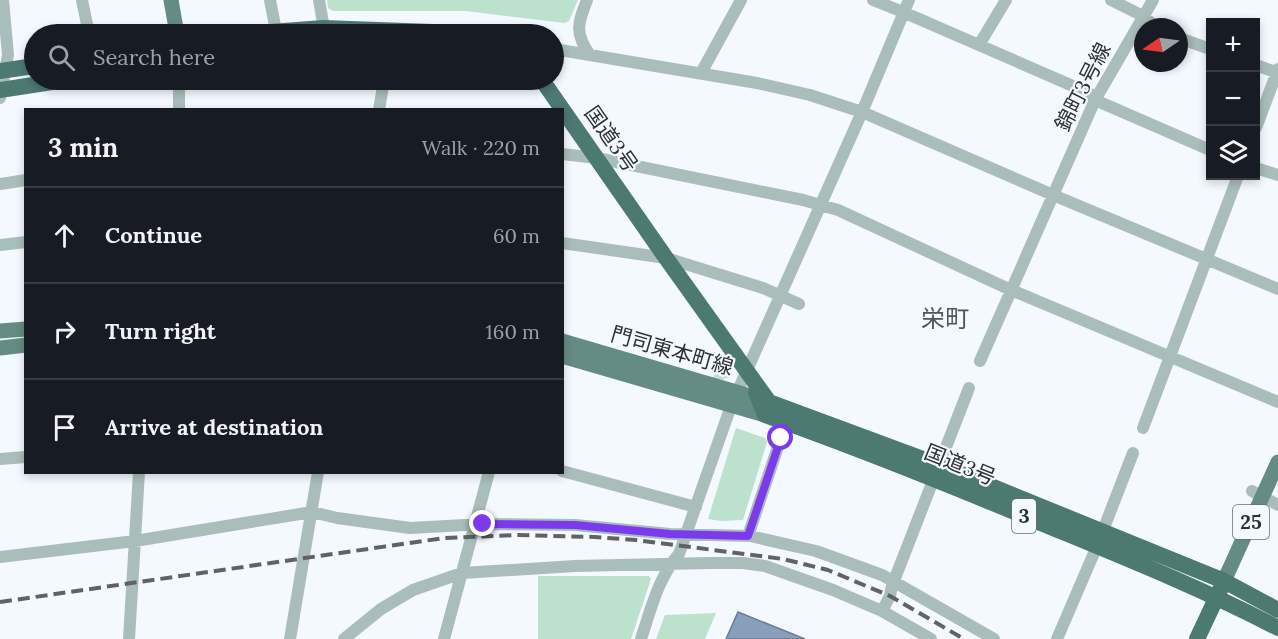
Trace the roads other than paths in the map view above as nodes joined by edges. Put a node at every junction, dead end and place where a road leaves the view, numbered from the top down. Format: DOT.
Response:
graph roads {
  1 [pos="3,0"];
  2 [pos="82,0"];
  3 [pos="171,0"];
  4 [pos="270,0"];
  5 [pos="319,0"];
  6 [pos="587,0"];
  7 [pos="741,0"];
  8 [pos="873,0"];
  9 [pos="1006,0"];
  10 [pos="1111,0"];
  11 [pos="1153,0"];
  12 [pos="906,6"];
  13 [pos="1143,16"];
  14 [pos="1145,18"];
  15 [pos="87,24"];
  16 [pos="175,24"];
  17 [pos="275,24"];
  18 [pos="322,24"];
  19 [pos="1188,41"];
  20 [pos="979,45"];
  21 [pos="1206,48"];
  22 [pos="564,51"];
  23 [pos="590,55"];
  24 [pos="4,63"];
  25 [pos="24,65"];
  26 [pos="1260,66"];
  27 [pos="1277,72"];
  28 [pos="702,73"];
  29 [pos="24,88"];
  30 [pos="179,90"];
  31 [pos="382,90"];
  32 [pos="549,90"];
  33 [pos="1,92"];
  34 [pos="1095,100"];
  35 [pos="179,108"];
  36 [pos="379,108"];
  37 [pos="562,108"];
  38 [pos="564,111"];
  39 [pos="862,112"];
  40 [pos="1257,126"];
  41 [pos="1206,148"];
  42 [pos="564,154"];
  43 [pos="597,158"];
  44 [pos="1260,169"];
  45 [pos="1278,175"];
  46 [pos="24,180"];
  47 [pos="1236,180"];
  48 [pos="0,184"];
  49 [pos="1053,195"];
  50 [pos="820,205"];
  51 [pos="24,242"];
  52 [pos="564,243"];
  53 [pos="0,245"];
  54 [pos="666,258"];
  55 [pos="1206,259"];
  56 [pos="1278,289"];
  57 [pos="1011,290"];
  58 [pos="780,296"];
  59 [pos="799,304"];
  60 [pos="24,329"];
  61 [pos="0,331"];
  62 [pos="564,342"];
  63 [pos="24,345"];
  64 [pos="0,348"];
  65 [pos="564,356"];
  66 [pos="1170,356"];
  67 [pos="980,361"];
  68 [pos="747,369"];
  69 [pos="969,388"];
  70 [pos="734,399"];
  71 [pos="1278,402"];
  72 [pos="764,405"];
  73 [pos="786,423"];
  74 [pos="1143,428"];
  75 [pos="1133,453"];
  76 [pos="24,457"];
  77 [pos="0,459"];
  78 [pos="1278,462"];
  79 [pos="564,472"];
  80 [pos="937,472"];
  81 [pos="139,474"];
  82 [pos="318,474"];
  83 [pos="489,474"];
  84 [pos="1257,494"];
  85 [pos="1278,505"];
  86 [pos="696,507"];
  87 [pos="312,512"];
  88 [pos="476,525"];
  89 [pos="686,534"];
  90 [pos="748,536"];
  91 [pos="1099,539"];
  92 [pos="135,541"];
  93 [pos="0,557"];
  94 [pos="671,563"];
  95 [pos="462,573"];
  96 [pos="1224,581"];
  97 [pos="893,583"];
  98 [pos="1217,597"];
  99 [pos="1278,610"];
  100 [pos="882,611"];
  101 [pos="1278,628"];
  102 [pos="129,639"];
  103 [pos="290,639"];
  104 [pos="344,639"];
  105 [pos="444,639"];
  106 [pos="641,639"];
  107 [pos="931,639"];
  108 [pos="994,639"];
  109 [pos="1057,639"];
  110 [pos="1197,639"];
  1 -- 24 [label="street"];
  2 -- 15 [label="street"];
  3 -- 16 [label="main road"];
  4 -- 17 [label="street"];
  5 -- 18 [label="street"];
  6 -- 23 [label="street"];
  7 -- 28 [label="street"];
  8 -- 12 [label="street"];
  9 -- 20 [label="street"];
  10 -- 13 [label="street"];
  11 -- 13 [label="street, 錦町3号線"];
  12 -- 20 [label="street"];
  12 -- 39 [label="street"];
  13 -- 14 [label="street"];
  13 -- 34 [label="street, 錦町3号線"];
  19 -- 21 [label="street"];
  20 -- 34 [label="street"];
  22 -- 23 [label="street"];
  23 -- 28 [label="street"];
  24 -- 25 [label="highway"];
  24 -- 33 [label="street"];
  26 -- 27 [label="street"];
  27 -- 40 [label="street"];
  28 -- 39 [label="street"];
  29 -- 33 [label="highway"];
  30 -- 35 [label="street"];
  31 -- 36 [label="street"];
  32 -- 37 [label="highway, 国道3号"];
  34 -- 41 [label="street"];
  34 -- 49 [label="street, 錦町3号線"];
  38 -- 43 [label="highway, 国道3号"];
  39 -- 49 [label="street"];
  39 -- 50 [label="street"];
  42 -- 43 [label="street"];
  43 -- 50 [label="street"];
  43 -- 54 [label="highway, 国道3号"];
  44 -- 45 [label="street"];
  46 -- 48 [label="street"];
  47 -- 55 [label="street"];
  49 -- 55 [label="street"];
  49 -- 57 [label="street, 錦町3号線"];
  50 -- 57 [label="street"];
  50 -- 58 [label="street"];
  51 -- 53 [label="street"];
  52 -- 54 [label="street"];
  54 -- 58 [label="street"];
  54 -- 68 [label="highway, 国道3号"];
  55 -- 56 [label="street"];
  55 -- 66 [label="street"];
  57 -- 66 [label="street"];
  57 -- 67 [label="street, 錦町3号線"];
  58 -- 59 [label="street"];
  58 -- 68 [label="street"];
  60 -- 61 [label="main road"];
  62 -- 70 [label="main road, 門司東本町線"];
  63 -- 64 [label="main road"];
  65 -- 70 [label="main road, 門司東本町線"];
  66 -- 71 [label="street"];
  66 -- 74 [label="street"];
  68 -- 70 [label="street"];
  68 -- 72 [label="highway, 国道3号"];
  69 -- 80 [label="street"];
  70 -- 72 [label="main road, 門司東本町線"];
  70 -- 86 [label="street"];
  72 -- 73 [label="highway, 国道3号 / 3"];
  72 -- 80 [label="highway, 国道3号 / 3"];
  73 -- 80 [label="highway, 国道3号 / 3"];
  73 -- 90 [label="street"];
  75 -- 91 [label="street"];
  76 -- 77 [label="street"];
  78 -- 84 [label="main road, 25"];
  79 -- 86 [label="street"];
  80 -- 91 [label="highway, 国道3号 / 3"];
  80 -- 97 [label="street"];
  81 -- 92 [label="street"];
  82 -- 87 [label="street"];
  83 -- 88 [label="street"];
  84 -- 85 [label="street"];
  84 -- 96 [label="main road, 25"];
  86 -- 89 [label="street"];
  87 -- 88 [label="street"];
  87 -- 92 [label="street"];
  87 -- 103 [label="street"];
  88 -- 89 [label="street"];
  88 -- 95 [label="street"];
  89 -- 90 [label="street"];
  89 -- 94 [label="street"];
  90 -- 97 [label="street"];
  91 -- 96 [label="highway, 国道3号 / 3"];
  91 -- 98 [label="highway, 国道3号 / 3"];
  91 -- 109 [label="street"];
  92 -- 93 [label="street"];
  92 -- 102 [label="street"];
  94 -- 95 [label="street"];
  94 -- 100 [label="street"];
  94 -- 106 [label="street"];
  95 -- 104 [label="street"];
  95 -- 105 [label="street"];
  96 -- 98 [label="highway"];
  96 -- 99 [label="highway, 国道3号 / 3"];
  97 -- 100 [label="street"];
  97 -- 108 [label="street"];
  98 -- 101 [label="highway, 国道3号 / 3"];
  98 -- 110 [label="highway"];
  100 -- 107 [label="street"];
}
